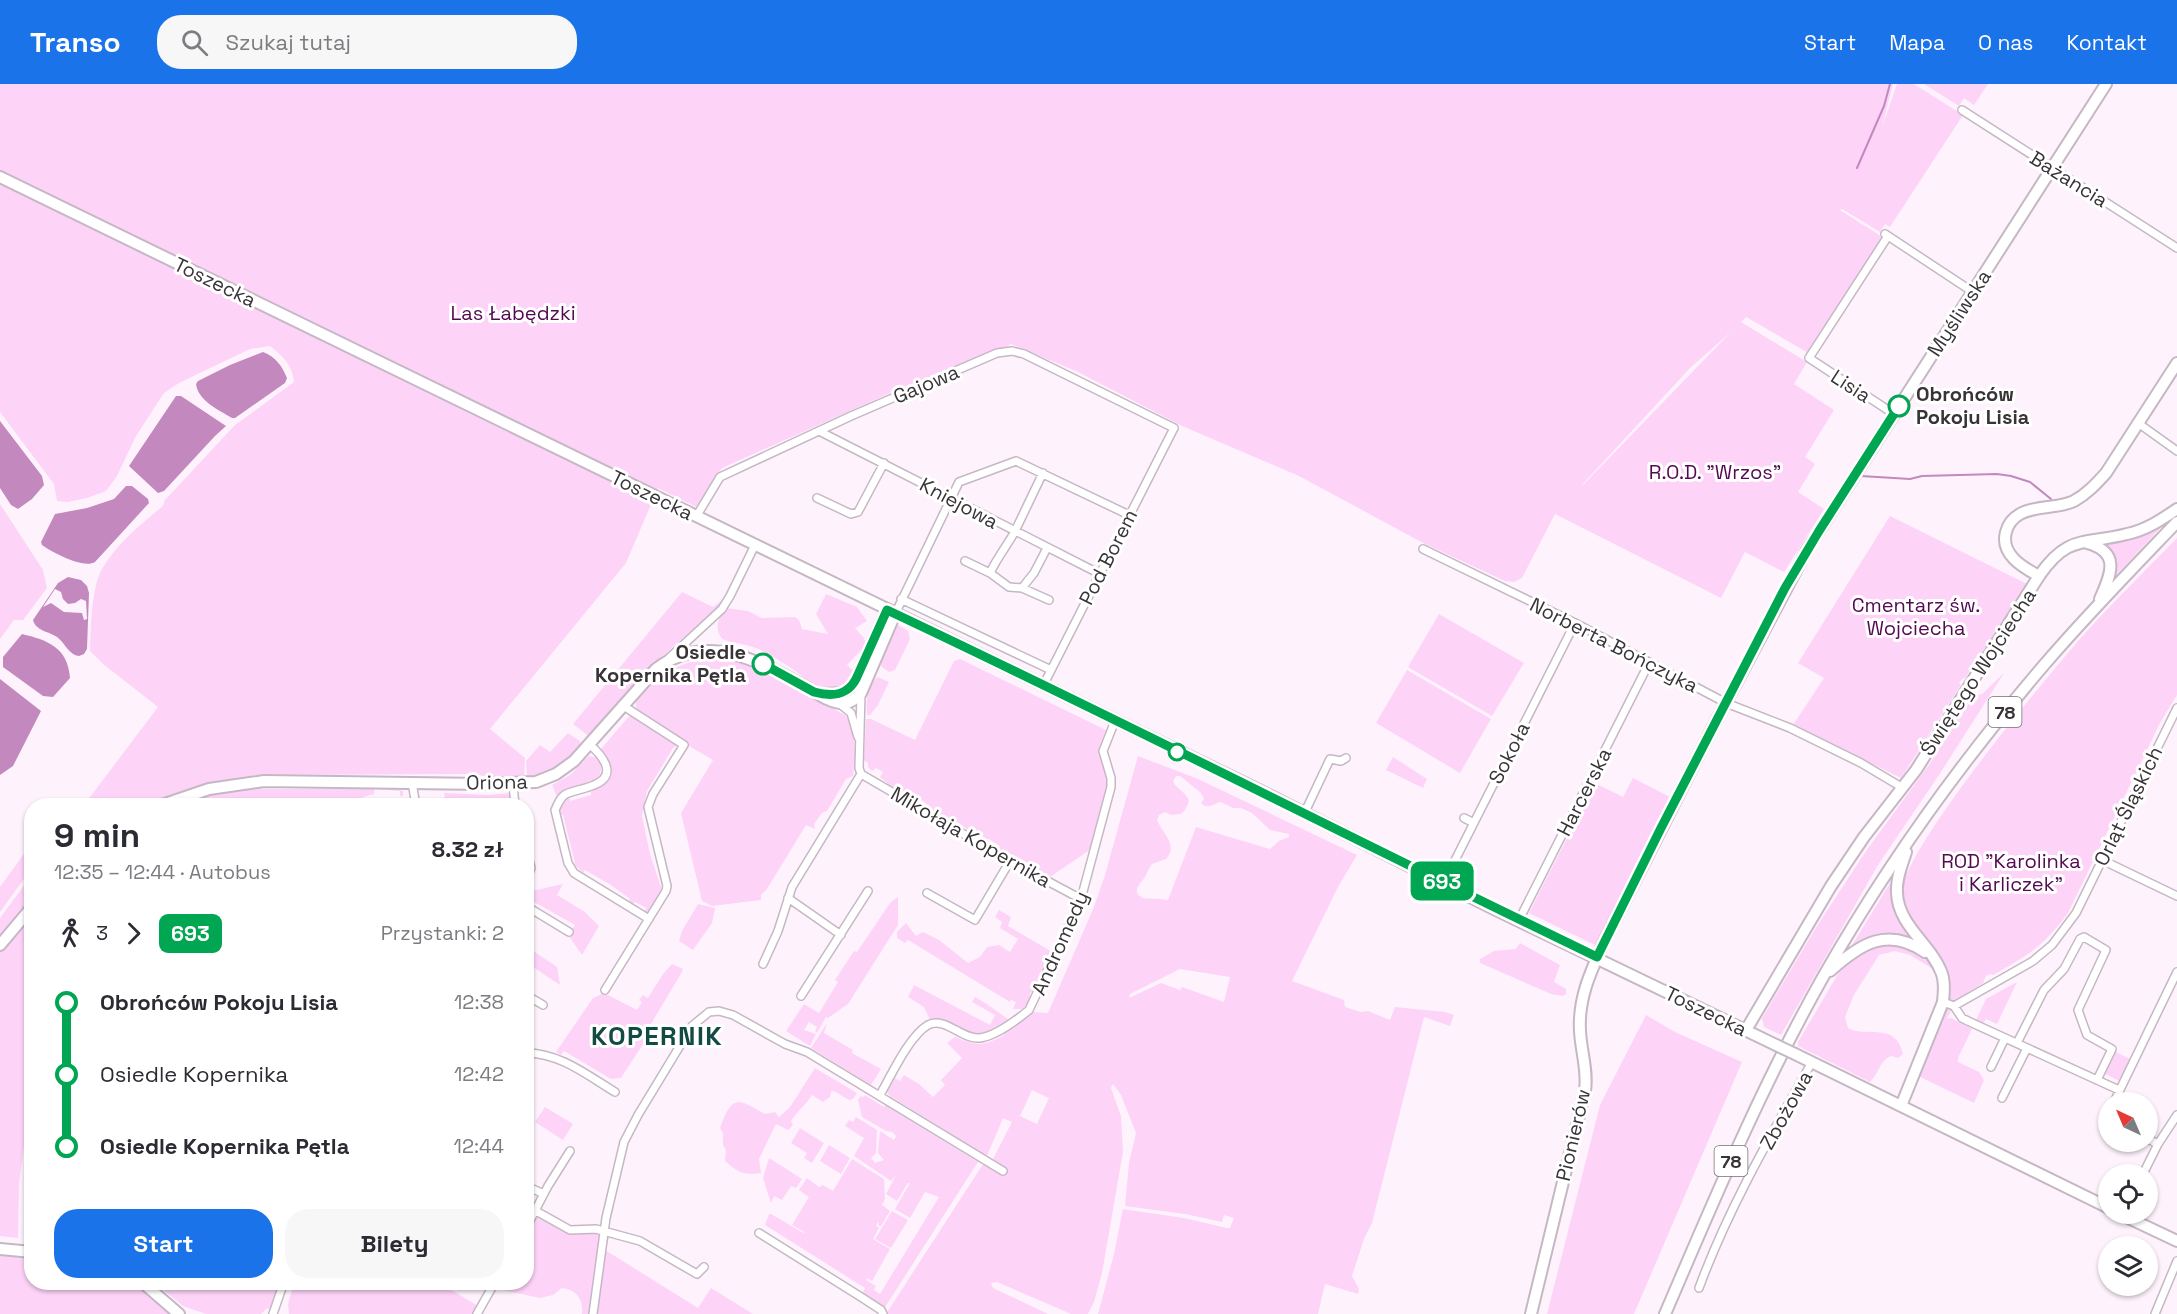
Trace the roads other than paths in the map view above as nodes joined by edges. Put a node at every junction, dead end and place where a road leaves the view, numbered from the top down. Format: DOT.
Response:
graph roads {
  1 [pos="2106,84"];
  2 [pos="1962,110"];
  3 [pos="2052,169"];
  4 [pos="0,177"];
  5 [pos="2177,248"];
  6 [pos="1973,292"];
  7 [pos="2177,363"];
  8 [pos="1894,414"];
  9 [pos="2138,423"];
  10 [pos="1174,428"];
  11 [pos="819,431"];
  12 [pos="2177,451"];
  13 [pos="884,463"];
  14 [pos="1043,473"];
  15 [pos="817,498"];
  16 [pos="951,498"];
  17 [pos="2177,509"];
  18 [pos="1129,515"];
  19 [pos="696,517"];
  20 [pos="2177,522"];
  21 [pos="1014,532"];
  22 [pos="2084,542"];
  23 [pos="755,545"];
  24 [pos="1047,548"];
  25 [pos="1423,549"];
  26 [pos="965,561"];
  27 [pos="990,573"];
  28 [pos="1100,574"];
  29 [pos="2039,576"];
  30 [pos="1022,588"];
  31 [pos="902,599"];
  32 [pos="1049,600"];
  33 [pos="2097,607"];
  34 [pos="891,612"];
  35 [pos="1575,623"];
  36 [pos="1649,663"];
  37 [pos="661,666"];
  38 [pos="1051,670"];
  39 [pos="1043,686"];
  40 [pos="850,699"];
  41 [pos="1726,703"];
  42 [pos="622,705"];
  43 [pos="2177,708"];
  44 [pos="1115,721"];
  45 [pos="859,743"];
  46 [pos="589,744"];
  47 [pos="1346,758"];
  48 [pos="861,774"];
  49 [pos="412,782"];
  50 [pos="513,784"];
  51 [pos="1903,788"];
  52 [pos="179,798"];
  53 [pos="415,798"];
  54 [pos="514,798"];
  55 [pos="1304,814"];
  56 [pos="1464,818"];
  57 [pos="1474,823"];
  58 [pos="1912,836"];
  59 [pos="2102,860"];
  60 [pos="1010,861"];
  61 [pos="1444,882"];
  62 [pos="868,891"];
  63 [pos="927,893"];
  64 [pos="2177,896"];
  65 [pos="788,898"];
  66 [pos="1080,899"];
  67 [pos="534,911"];
  68 [pos="24,919"];
  69 [pos="649,919"];
  70 [pos="1519,920"];
  71 [pos="569,932"];
  72 [pos="840,935"];
  73 [pos="0,945"];
  74 [pos="1597,957"];
  75 [pos="1932,957"];
  76 [pos="763,964"];
  77 [pos="2177,972"];
  78 [pos="1823,977"];
  79 [pos="605,990"];
  80 [pos="801,996"];
  81 [pos="534,1000"];
  82 [pos="1949,1004"];
  83 [pos="543,1005"];
  84 [pos="1746,1030"];
  85 [pos="2005,1038"];
  86 [pos="2017,1043"];
  87 [pos="2027,1048"];
  88 [pos="534,1053"];
  89 [pos="1812,1062"];
  90 [pos="1991,1067"];
  91 [pos="2097,1080"];
  92 [pos="2119,1090"];
  93 [pos="615,1092"];
  94 [pos="880,1095"];
  95 [pos="2002,1098"];
  96 [pos="1901,1106"];
  97 [pos="2177,1115"];
  98 [pos="2158,1144"];
  99 [pos="570,1151"];
  100 [pos="1004,1171"];
  101 [pos="534,1190"];
  102 [pos="544,1194"];
  103 [pos="2098,1203"];
  104 [pos="536,1211"];
  105 [pos="534,1214"];
  106 [pos="2142,1224"];
  107 [pos="603,1231"];
  108 [pos="759,1233"];
  109 [pos="2177,1241"];
  110 [pos="0,1249"];
  111 [pos="24,1251"];
  112 [pos="2177,1261"];
  113 [pos="704,1267"];
  114 [pos="1699,1287"];
  115 [pos="151,1290"];
  116 [pos="282,1290"];
  117 [pos="490,1290"];
  118 [pos="280,1296"];
  119 [pos="179,1314"];
  120 [pos="273,1314"];
  121 [pos="280,1314"];
  122 [pos="477,1314"];
  123 [pos="593,1314"];
  124 [pos="883,1314"];
  125 [pos="1531,1314"];
  126 [pos="1665,1314"];
  127 [pos="2155,1314"];
  1 -- 3 [label="main road, Myśliwska"];
  2 -- 3 [label="street, Bażancia"];
  3 -- 5 [label="street, Bażancia"];
  3 -- 6 [label="main road, Myśliwska"];
  4 -- 19 [label="main road, Toszecka"];
  6 -- 8 [label="main road, Myśliwska"];
  6 -- 8 [label="street, Lisia"];
  7 -- 9 [label="main road, Świętego Wojciecha"];
  8 -- 41 [label="main road, Myśliwska"];
  9 -- 12 [label="street"];
  9 -- 29 [label="main road, Świętego Wojciecha"];
  10 -- 11 [label="street, Gajowa"];
  10 -- 18 [label="street, Pod Borem"];
  11 -- 13 [label="street, Kniejowa"];
  11 -- 19 [label="street, Gajowa"];
  13 -- 15 [label="street"];
  13 -- 16 [label="street, Kniejowa"];
  14 -- 16 [label="street"];
  14 -- 18 [label="street"];
  14 -- 21 [label="street"];
  16 -- 21 [label="street, Kniejowa"];
  16 -- 31 [label="street"];
  17 -- 22 [label="main road"];
  18 -- 28 [label="street, Pod Borem"];
  19 -- 23 [label="main road, Toszecka"];
  20 -- 33 [label="main road, 78"];
  21 -- 24 [label="street, Kniejowa"];
  21 -- 27 [label="street"];
  22 -- 29 [label="main road"];
  22 -- 33 [label="main road"];
  23 -- 34 [label="main road, Toszecka"];
  23 -- 37 [label="street"];
  24 -- 28 [label="street, Kniejowa"];
  24 -- 30 [label="street"];
  25 -- 35 [label="street, Norberta Bończyka"];
  26 -- 27 [label="street"];
  27 -- 30 [label="street"];
  28 -- 38 [label="street, Pod Borem"];
  29 -- 51 [label="main road, Świętego Wojciecha"];
  30 -- 32 [label="street"];
  31 -- 34 [label="street"];
  31 -- 38 [label="street"];
  33 -- 58 [label="main road, 78"];
  34 -- 39 [label="main road, Toszecka"];
  34 -- 40 [label="main road"];
  35 -- 36 [label="street, Norberta Bończyka"];
  35 -- 57 [label="street, Sokoła"];
  36 -- 41 [label="street, Norberta Bończyka"];
  36 -- 70 [label="street, Harcerska"];
  37 -- 40 [label="main road, Oriona"];
  37 -- 42 [label="main road, Oriona"];
  38 -- 39 [label="street, Pod Borem"];
  39 -- 44 [label="main road, Toszecka"];
  40 -- 45 [label="street"];
  40 -- 45 [label="street"];
  41 -- 51 [label="street, Norberta Bończyka"];
  41 -- 74 [label="main road, Myśliwska"];
  42 -- 46 [label="main road, Oriona"];
  42 -- 69 [label="street"];
  43 -- 59 [label="street, Orląt Śląskich"];
  44 -- 55 [label="main road, Toszecka"];
  44 -- 66 [label="street, Andromedy"];
  45 -- 48 [label="street"];
  46 -- 50 [label="main road, Oriona"];
  46 -- 69 [label="street"];
  47 -- 55 [label="street"];
  48 -- 60 [label="street, Mikołaja Kopernika"];
  48 -- 65 [label="street"];
  49 -- 50 [label="main road, Oriona"];
  49 -- 52 [label="main road, Oriona"];
  49 -- 53 [label="street"];
  50 -- 54 [label="street"];
  51 -- 84 [label="main road, Świętego Wojciecha"];
  55 -- 61 [label="main road, Toszecka"];
  56 -- 57 [label="street"];
  57 -- 61 [label="street, Sokoła"];
  58 -- 75 [label="main road"];
  58 -- 78 [label="main road, 78"];
  59 -- 64 [label="street"];
  59 -- 82 [label="street, Orląt Śląskich"];
  60 -- 63 [label="street"];
  60 -- 66 [label="street, Mikołaja Kopernika"];
  61 -- 70 [label="main road, Toszecka"];
  62 -- 72 [label="street"];
  65 -- 72 [label="street"];
  65 -- 76 [label="street"];
  66 -- 94 [label="street, Andromedy"];
  67 -- 71 [label="street"];
  68 -- 73 [label="main road"];
  69 -- 79 [label="street"];
  70 -- 74 [label="main road, Toszecka"];
  72 -- 80 [label="street"];
  74 -- 84 [label="main road, Toszecka"];
  74 -- 125 [label="main road, Pionierów"];
  75 -- 78 [label="main road"];
  75 -- 82 [label="main road"];
  77 -- 92 [label="street"];
  78 -- 126 [label="main road, 78"];
  81 -- 83 [label="street"];
  82 -- 85 [label="street"];
  82 -- 96 [label="main road"];
  84 -- 89 [label="main road, Toszecka, bridge"];
  85 -- 86 [label="street"];
  85 -- 90 [label="street"];
  86 -- 87 [label="street"];
  86 -- 91 [label="street"];
  87 -- 91 [label="street"];
  87 -- 95 [label="street"];
  88 -- 93 [label="street"];
  89 -- 96 [label="main road, Toszecka"];
  89 -- 114 [label="street, Zbożowa"];
  91 -- 92 [label="street"];
  94 -- 100 [label="street"];
  94 -- 107 [label="street"];
  96 -- 103 [label="main road, Toszecka"];
  97 -- 98 [label="street"];
  99 -- 102 [label="street"];
  101 -- 102 [label="street"];
  102 -- 104 [label="street"];
  104 -- 105 [label="street"];
  104 -- 107 [label="street"];
  106 -- 109 [label="main road"];
  107 -- 113 [label="street"];
  107 -- 123 [label="street"];
  108 -- 124 [label="street"];
  110 -- 111 [label="main road"];
  112 -- 127 [label="street"];
  115 -- 119 [label="main road"];
  116 -- 118 [label="street"];
  117 -- 122 [label="street"];
  118 -- 120 [label="street"];
  118 -- 121 [label="street"];
}
